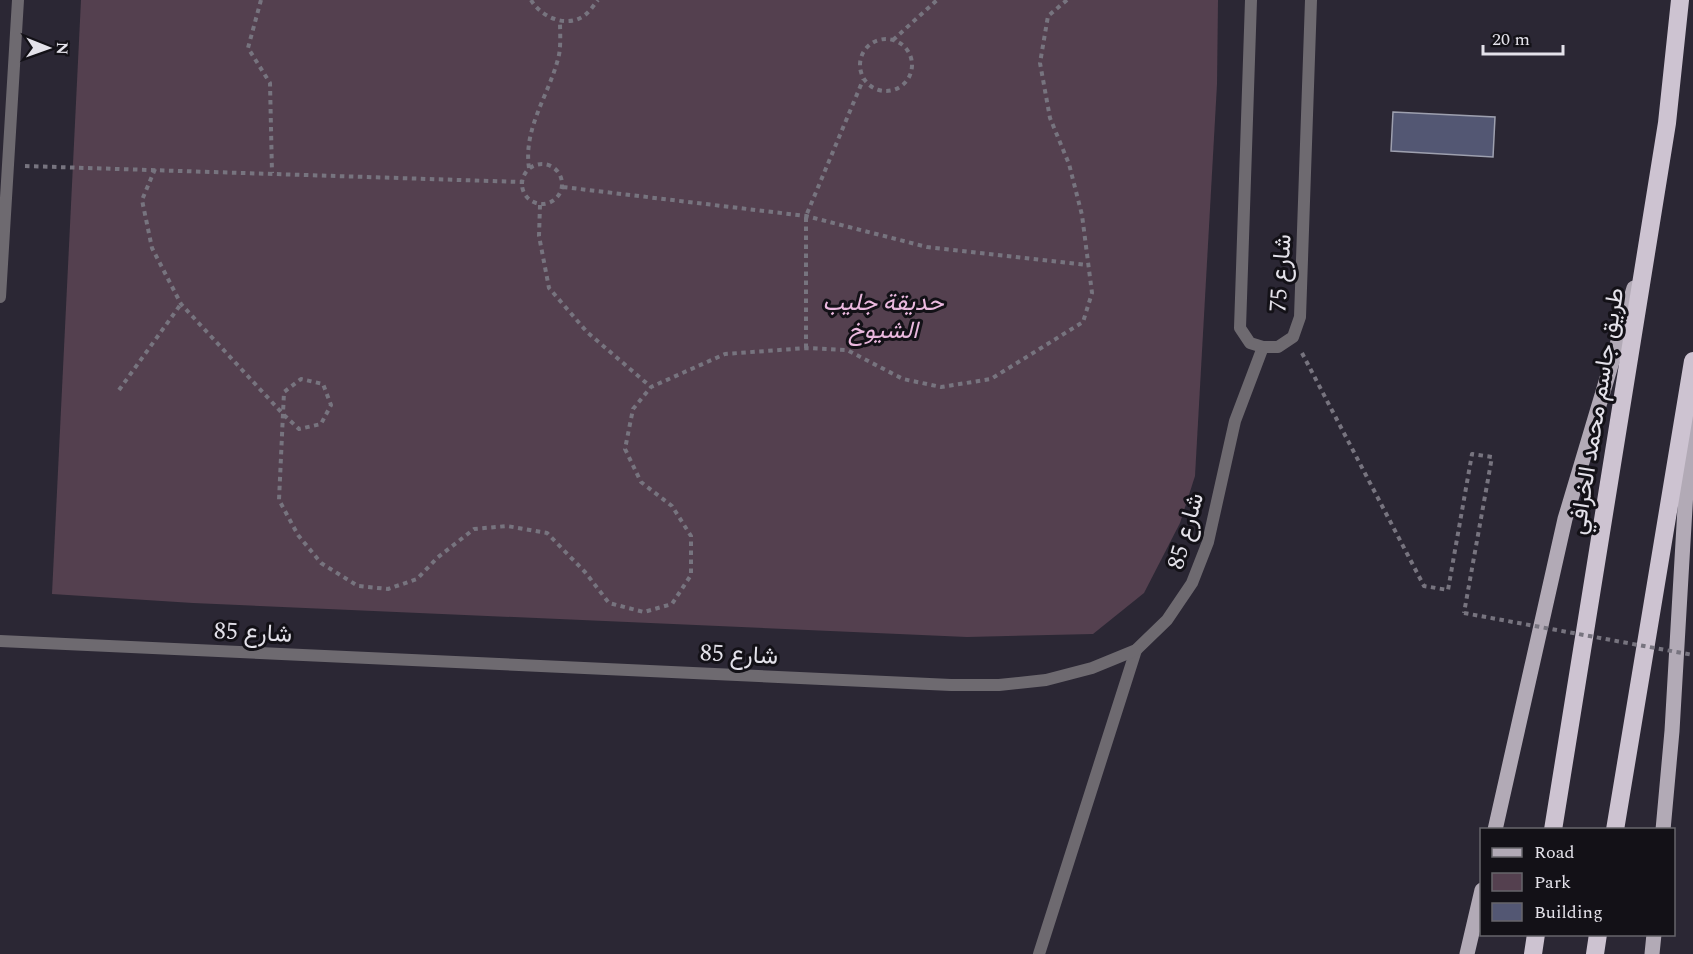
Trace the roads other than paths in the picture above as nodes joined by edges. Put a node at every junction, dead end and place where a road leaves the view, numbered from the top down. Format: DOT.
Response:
graph roads {
  1 [pos="18,0"];
  2 [pos="1251,0"];
  3 [pos="1311,0"];
  4 [pos="1680,0"];
  5 [pos="5,136"];
  6 [pos="1647,244"];
  7 [pos="0,297"];
  8 [pos="1263,347"];
  9 [pos="1693,361"];
  10 [pos="1693,366"];
  11 [pos="0,641"];
  12 [pos="1136,650"];
  13 [pos="1495,828"];
  14 [pos="1553,828"];
  15 [pos="1615,828"];
  16 [pos="1663,828"];
  17 [pos="1480,899"];
  18 [pos="1536,936"];
  19 [pos="1598,936"];
  20 [pos="1654,936"];
  21 [pos="1038,954"];
  22 [pos="1467,954"];
  23 [pos="1533,954"];
  24 [pos="1595,954"];
  25 [pos="1652,954"];
  1 -- 5 [label="street"];
  2 -- 8 [label="street, شارع 75"];
  3 -- 8 [label="street, شارع 75"];
  4 -- 6 [label="highway, طريق جاسم محمد الخرافي"];
  5 -- 7 [label="street"];
  6 -- 13 [label="main road"];
  6 -- 14 [label="highway, طريق جاسم محمد الخرافي"];
  8 -- 12 [label="street, شارع 85"];
  9 -- 15 [label="highway"];
  10 -- 16 [label="main road"];
  11 -- 12 [label="street, شارع 85"];
  12 -- 21 [label="street"];
  17 -- 22 [label="main road"];
  18 -- 23 [label="highway"];
  19 -- 24 [label="highway"];
  20 -- 25 [label="main road"];
}
